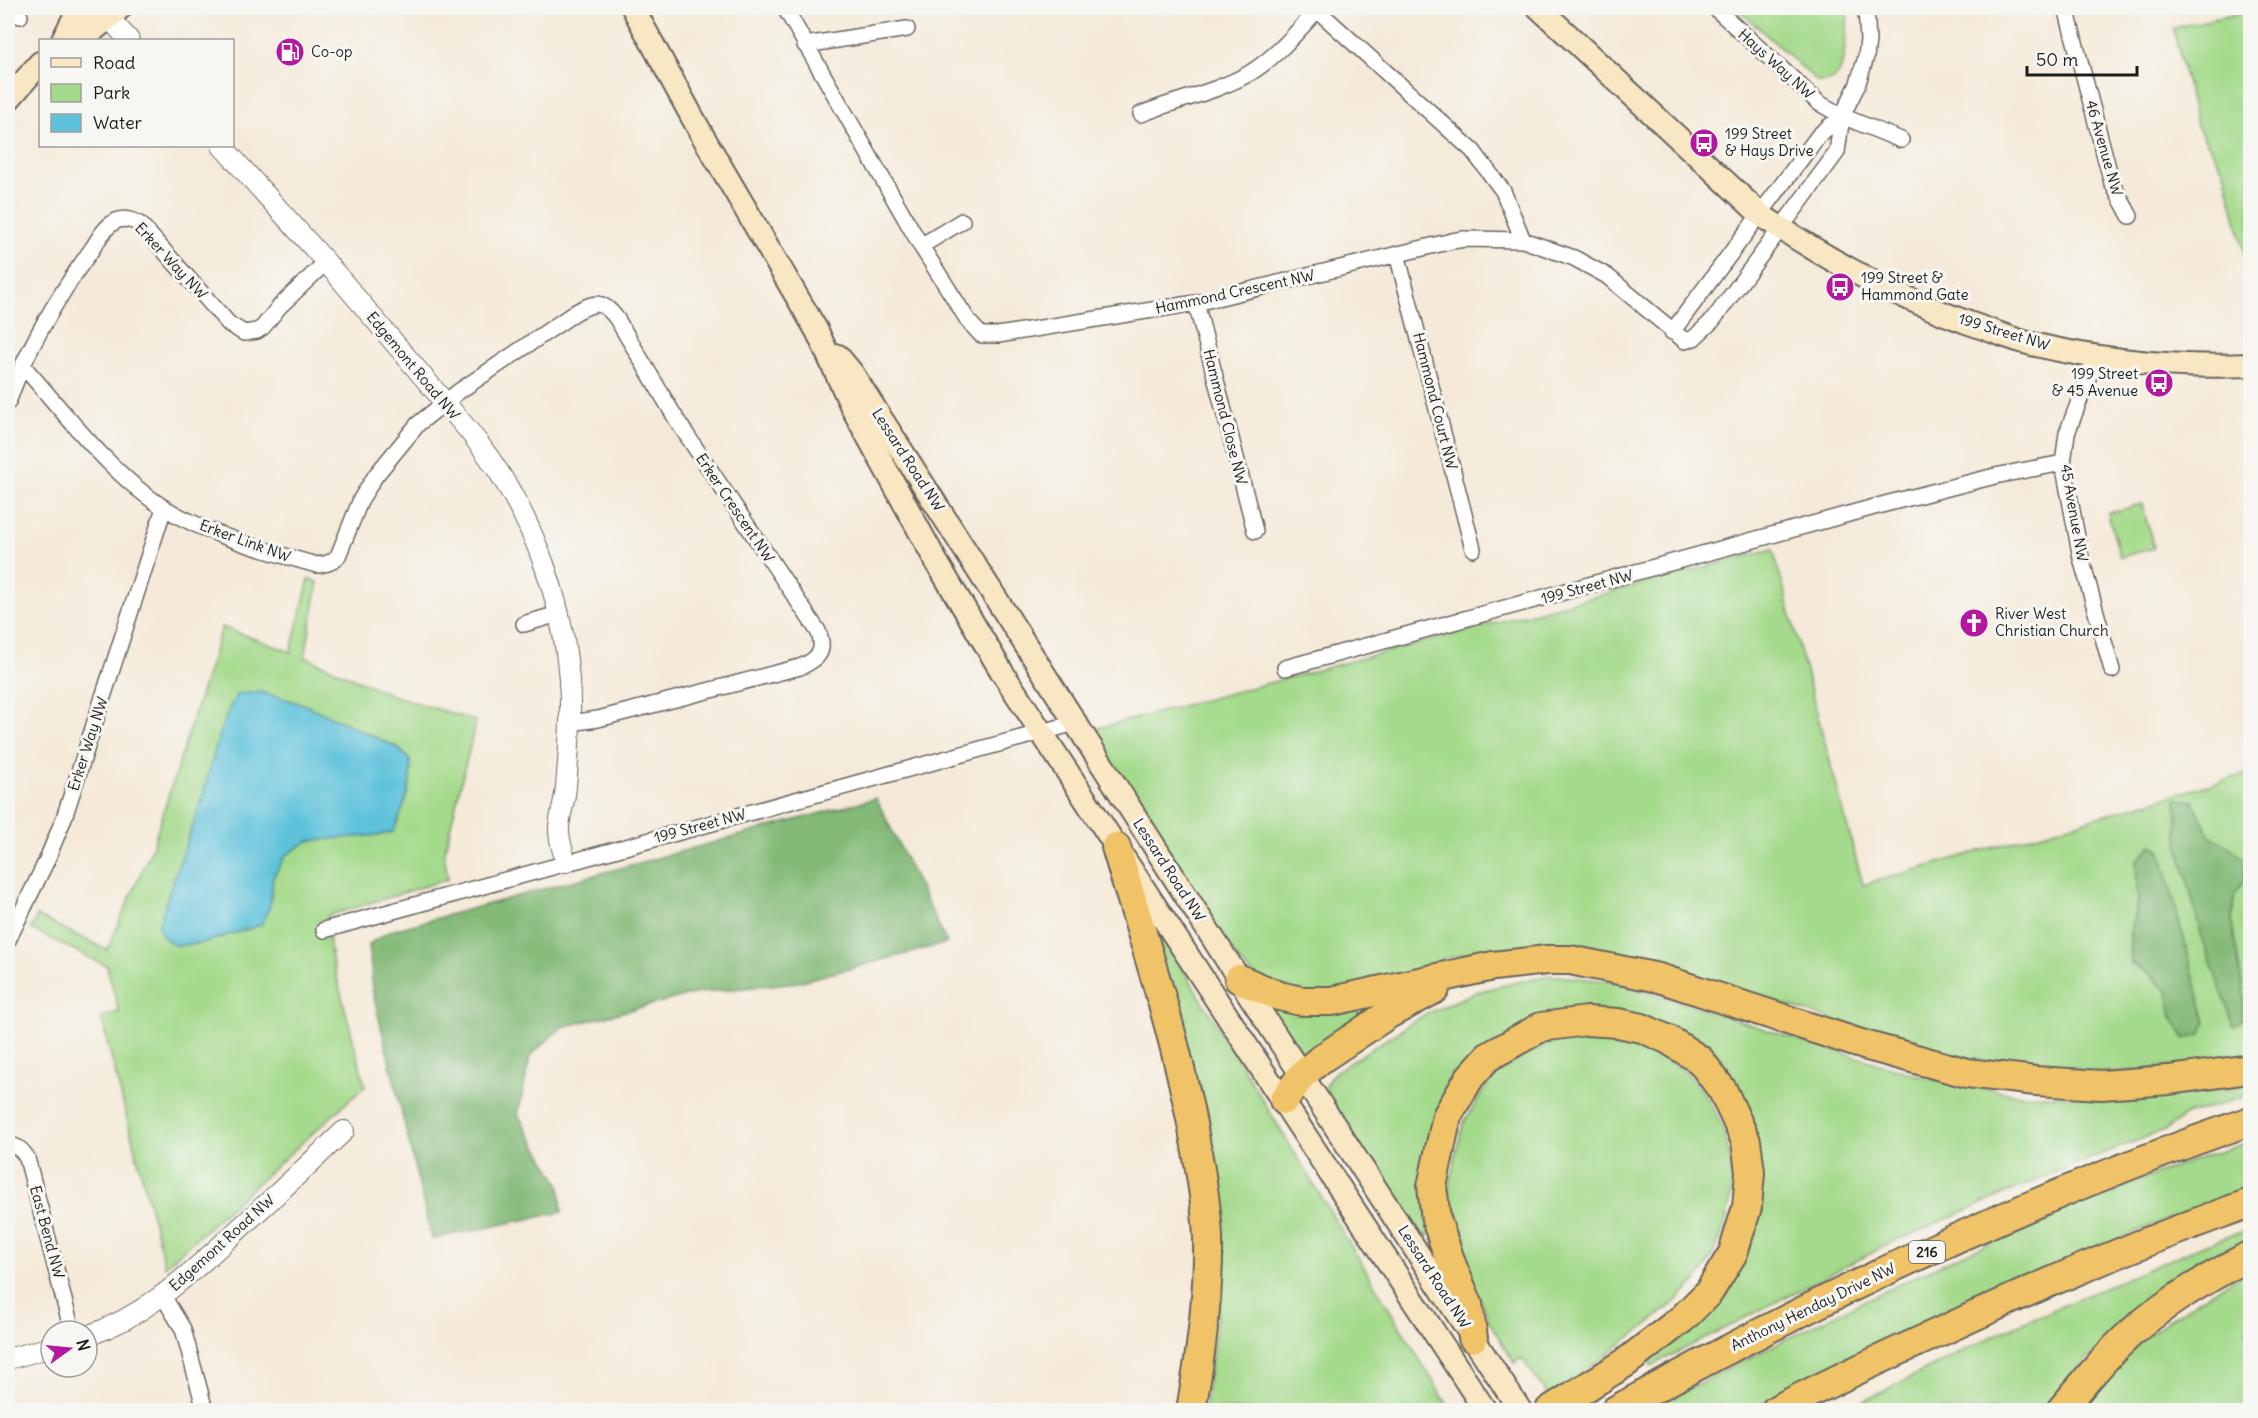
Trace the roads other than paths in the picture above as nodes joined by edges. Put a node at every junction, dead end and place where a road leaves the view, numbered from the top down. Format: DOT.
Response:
graph roads {
  1 [pos="633,8"];
  2 [pos="785,8"];
  3 [pos="1539,8"];
  4 [pos="1715,8"];
  5 [pos="1866,8"];
  6 [pos="2066,8"];
  7 [pos="1316,9"];
  8 [pos="105,10"];
  9 [pos="907,29"];
  10 [pos="74,39"];
  11 [pos="128,39"];
  12 [pos="805,45"];
  13 [pos="39,64"];
  14 [pos="8,100"];
  15 [pos="1141,114"];
  16 [pos="1842,116"];
  17 [pos="1901,140"];
  18 [pos="223,147"];
  19 [pos="1761,215"];
  20 [pos="2130,216"];
  21 [pos="962,221"];
  22 [pos="1781,229"];
  23 [pos="1523,240"];
  24 [pos="921,246"];
  25 [pos="1397,254"];
  26 [pos="326,262"];
  27 [pos="1196,303"];
  28 [pos="817,331"];
  29 [pos="1679,337"];
  30 [pos="2096,357"];
  31 [pos="2250,365"];
  32 [pos="23,366"];
  33 [pos="8,402"];
  34 [pos="444,404"];
  35 [pos="2063,463"];
  36 [pos="164,508"];
  37 [pos="1255,531"];
  38 [pos="1473,549"];
  39 [pos="558,614"];
  40 [pos="524,624"];
  41 [pos="1285,668"];
  42 [pos="2112,670"];
  43 [pos="570,723"];
  44 [pos="1075,723"];
  45 [pos="1042,733"];
  46 [pos="1116,847"];
  47 [pos="566,862"];
  48 [pos="324,930"];
  49 [pos="8,940"];
  50 [pos="1493,966"];
  51 [pos="1239,979"];
  52 [pos="2250,1069"];
  53 [pos="1302,1075"];
  54 [pos="1284,1100"];
  55 [pos="2250,1121"];
  56 [pos="344,1131"];
  57 [pos="8,1145"];
  58 [pos="2250,1203"];
  59 [pos="2250,1255"];
  60 [pos="2075,1271"];
  61 [pos="163,1296"];
  62 [pos="69,1319"];
  63 [pos="99,1332"];
  64 [pos="1473,1338"];
  65 [pos="39,1350"];
  66 [pos="8,1359"];
  67 [pos="206,1410"];
  68 [pos="1191,1410"];
  69 [pos="1485,1410"];
  70 [pos="1520,1410"];
  71 [pos="1550,1410"];
  72 [pos="1616,1410"];
  73 [pos="1776,1410"];
  74 [pos="1816,1410"];
  75 [pos="2061,1410"];
  1 -- 28 [label="main road, Lessard Road NW"];
  2 -- 12 [label="street, Hammond Crescent NW"];
  3 -- 19 [label="main road, 199 Street NW"];
  4 -- 16 [label="street, Hays Way NW"];
  5 -- 16 [label="street"];
  6 -- 20 [label="street, 46 Avenue NW"];
  7 -- 15 [label="street"];
  7 -- 23 [label="street"];
  8 -- 10 [label="main road"];
  8 -- 11 [label="street"];
  9 -- 12 [label="street"];
  12 -- 24 [label="street, Hammond Crescent NW"];
  13 -- 14 [label="main road"];
  16 -- 17 [label="street, Hays Way NW"];
  16 -- 19 [label="street"];
  16 -- 22 [label="street"];
  18 -- 26 [label="street, Edgemont Road NW"];
  19 -- 22 [label="main road, 199 Street NW"];
  19 -- 29 [label="street"];
  21 -- 24 [label="street"];
  22 -- 29 [label="street"];
  22 -- 30 [label="main road, 199 Street NW"];
  23 -- 25 [label="street, Hammond Crescent NW"];
  23 -- 29 [label="street, Hammond Crescent NW"];
  24 -- 27 [label="street, Hammond Crescent NW"];
  25 -- 27 [label="street, Hammond Crescent NW"];
  25 -- 38 [label="street, Hammond Court NW"];
  26 -- 32 [label="street, Erker Way NW"];
  26 -- 34 [label="street, Edgemont Road NW"];
  27 -- 37 [label="street, Hammond Close NW"];
  28 -- 44 [label="main road, Lessard Road NW"];
  28 -- 45 [label="main road, Lessard Road NW"];
  30 -- 31 [label="main road, 199 Street NW"];
  30 -- 35 [label="street, 45 Avenue NW"];
  32 -- 33 [label="street, Erker Way NW"];
  32 -- 36 [label="street, Erker Link NW"];
  34 -- 36 [label="street, Erker Link NW"];
  34 -- 39 [label="street, Edgemont Road NW"];
  34 -- 43 [label="street, Erker Crescent NW"];
  35 -- 41 [label="street, 199 Street NW"];
  35 -- 42 [label="street, 45 Avenue NW"];
  36 -- 49 [label="street, Erker Way NW"];
  39 -- 40 [label="street"];
  39 -- 43 [label="street, Edgemont Road NW"];
  43 -- 47 [label="street, Edgemont Road NW"];
  44 -- 45 [label="street, 199 Street NW"];
  44 -- 51 [label="main road, Lessard Road NW"];
  45 -- 46 [label="main road, Lessard Road NW"];
  45 -- 47 [label="street, 199 Street NW"];
  46 -- 54 [label="main road, Lessard Road NW"];
  46 -- 68 [label="highway"];
  47 -- 48 [label="street, 199 Street NW"];
  50 -- 51 [label="highway"];
  50 -- 52 [label="highway"];
  50 -- 53 [label="highway"];
  51 -- 53 [label="main road, Lessard Road NW"];
  53 -- 54 [label="highway"];
  53 -- 64 [label="main road, Lessard Road NW"];
  54 -- 69 [label="main road, Lessard Road NW"];
  55 -- 72 [label="highway, Anthony Henday Drive NW / 216"];
  56 -- 61 [label="street, Edgemont Road NW"];
  57 -- 62 [label="street, East Bend NW"];
  58 -- 60 [label="highway"];
  59 -- 75 [label="highway"];
  60 -- 73 [label="highway"];
  60 -- 74 [label="highway"];
  61 -- 63 [label="street, Edgemont Road NW"];
  61 -- 67 [label="street"];
  64 -- 70 [label="main road, Lessard Road NW"];
  64 -- 71 [label="highway"];
  65 -- 66 [label="street"];
}
